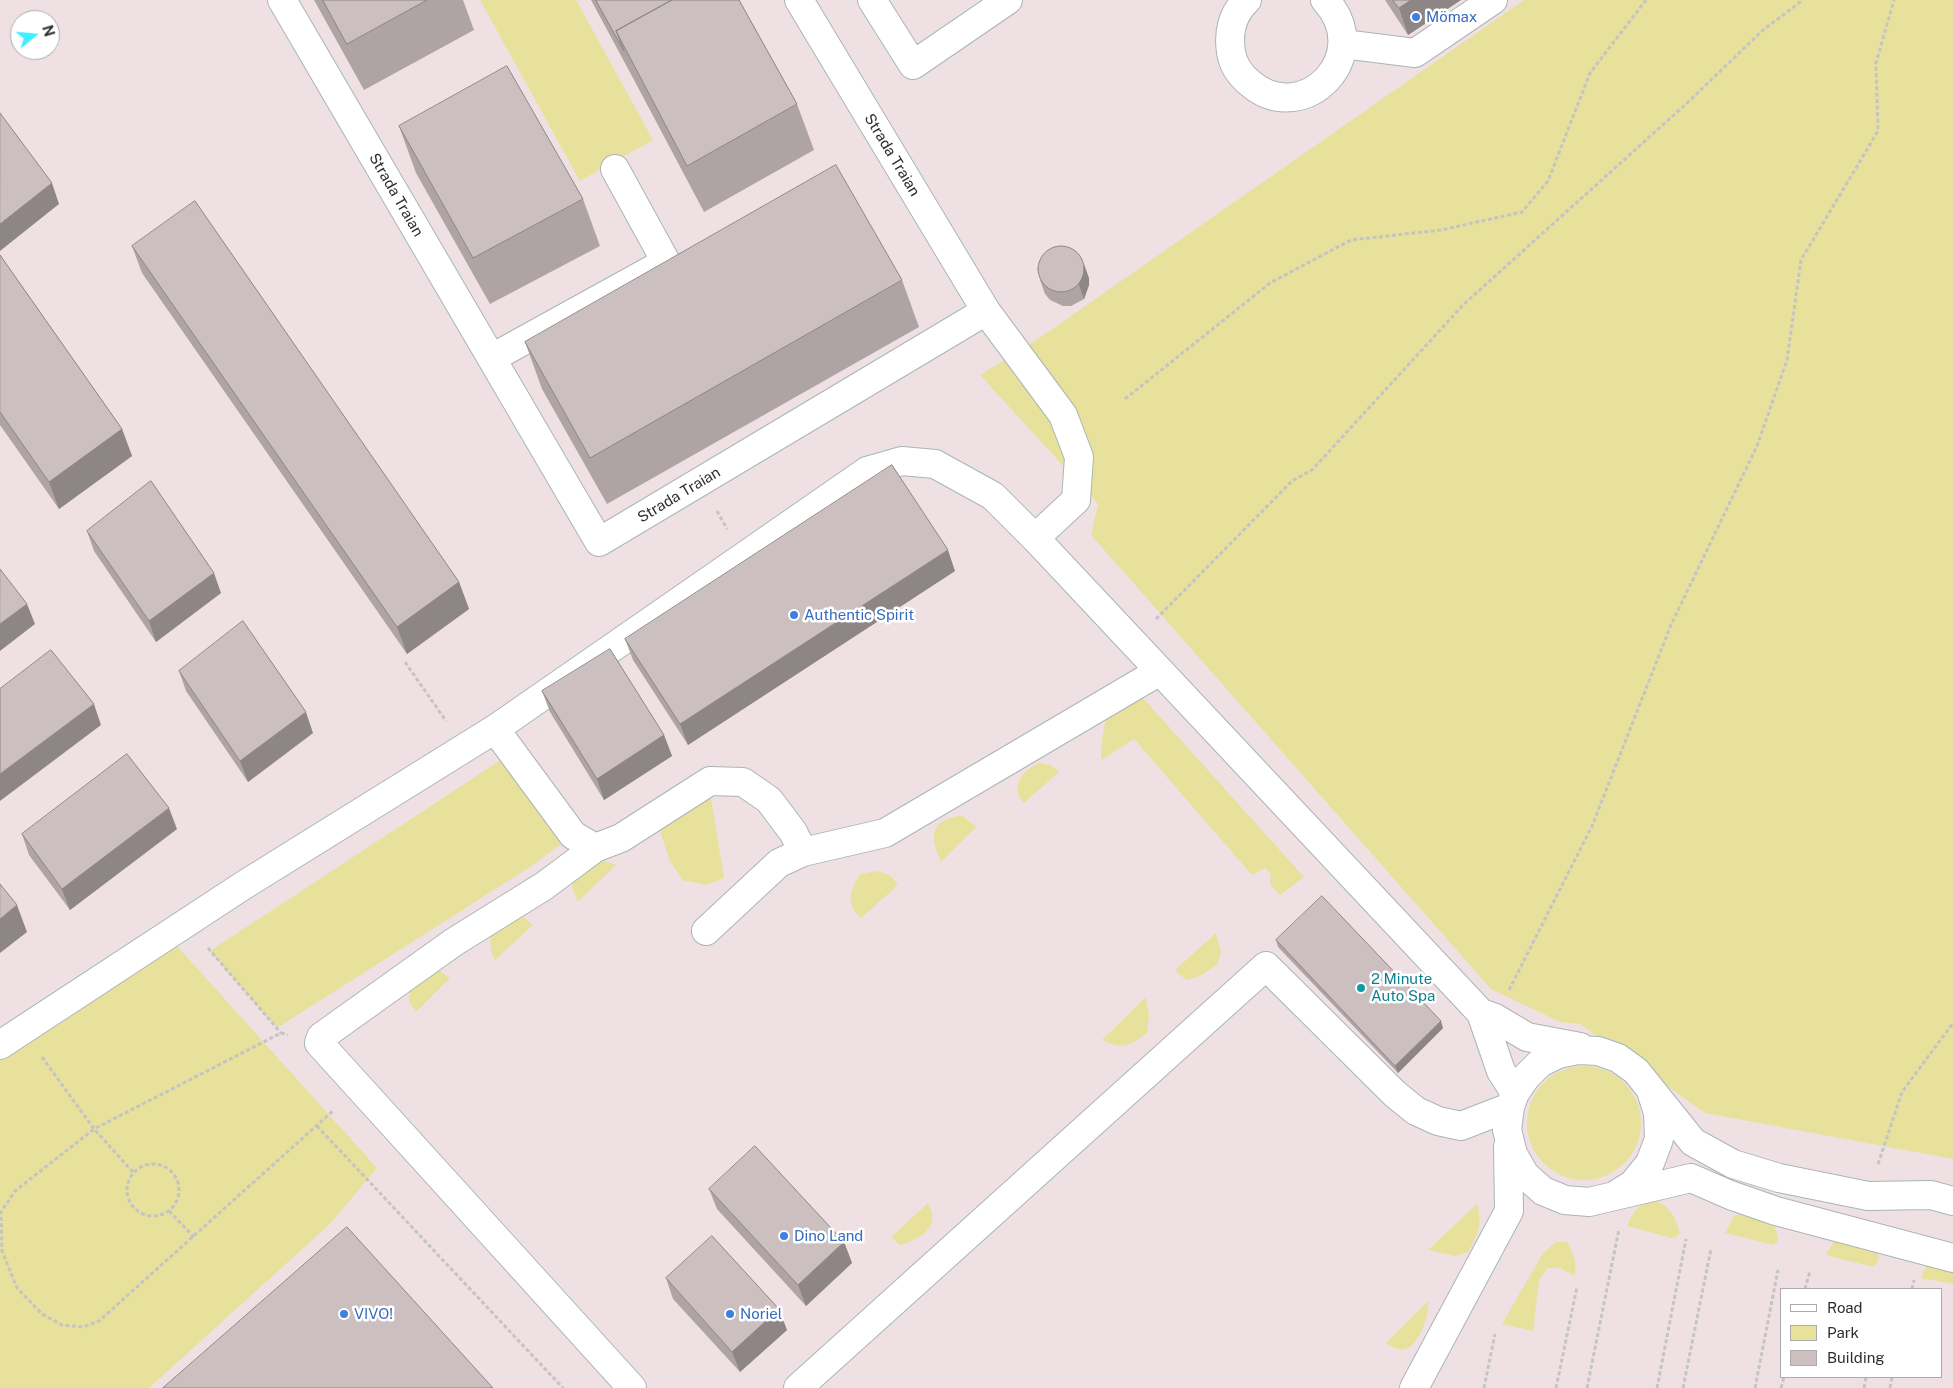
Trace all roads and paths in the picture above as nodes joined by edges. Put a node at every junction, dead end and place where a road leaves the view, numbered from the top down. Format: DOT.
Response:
graph roads {
  1 [pos="282,0"];
  2 [pos="799,0"];
  3 [pos="872,0"];
  4 [pos="1008,0"];
  5 [pos="1247,0"];
  6 [pos="1325,0"];
  7 [pos="1493,0"];
  8 [pos="1646,0"];
  9 [pos="1803,0"];
  10 [pos="1894,0"];
  11 [pos="1343,44"];
  12 [pos="615,169"];
  13 [pos="986,311"];
  14 [pos="492,358"];
  15 [pos="1125,399"];
  16 [pos="700,482"];
  17 [pos="1035,538"];
  18 [pos="743,557"];
  19 [pos="1134,642"];
  20 [pos="405,662"];
  21 [pos="1160,671"];
  22 [pos="495,729"];
  23 [pos="466,748"];
  24 [pos="594,848"];
  25 [pos="803,852"];
  26 [pos="706,931"];
  27 [pos="210,951"];
  28 [pos="1488,1015"];
  29 [pos="1953,1023"];
  30 [pos="22,1030"];
  31 [pos="281,1033"];
  32 [pos="319,1043"];
  33 [pos="0,1045"];
  34 [pos="1598,1051"];
  35 [pos="359,1086"];
  36 [pos="1650,1088"];
  37 [pos="1511,1110"];
  38 [pos="317,1126"];
  39 [pos="94,1129"];
  40 [pos="133,1172"];
  41 [pos="1946,1194"];
  42 [pos="1868,1196"];
  43 [pos="1611,1198"];
  44 [pos="169,1211"];
  45 [pos="1620,1229"];
  46 [pos="194,1236"];
  47 [pos="1686,1240"];
  48 [pos="1711,1249"];
  49 [pos="1953,1258"];
  50 [pos="1778,1270"];
  51 [pos="1810,1271"];
  52 [pos="1577,1287"];
  53 [pos="1805,1288"];
  54 [pos="1495,1334"];
  55 [pos="563,1388"];
  56 [pos="632,1388"];
  57 [pos="798,1388"];
  58 [pos="1414,1388"];
  59 [pos="1484,1388"];
  60 [pos="1556,1388"];
  61 [pos="1587,1388"];
  62 [pos="1657,1388"];
  63 [pos="1683,1388"];
  64 [pos="1754,1388"];
  1 -- 14 [label="street, Strada Traian"];
  2 -- 13 [label="street, Strada Traian"];
  3 -- 4 [label="street"];
  5 -- 11 [label="street"];
  6 -- 11 [label="street"];
  7 -- 11 [label="street"];
  8 -- 15 [label="path"];
  9 -- 19 [label="path"];
  10 -- 28 [label="path"];
  12 -- 14 [label="street"];
  13 -- 16 [label="street, Strada Traian"];
  13 -- 17 [label="street"];
  14 -- 16 [label="street, Strada Traian"];
  16 -- 18 [label="path"];
  17 -- 18 [label="street"];
  17 -- 19 [label="street"];
  18 -- 22 [label="street"];
  19 -- 21 [label="street"];
  20 -- 23 [label="path"];
  21 -- 25 [label="street"];
  21 -- 28 [label="street"];
  22 -- 23 [label="street"];
  22 -- 24 [label="street"];
  23 -- 30 [label="street"];
  24 -- 25 [label="street"];
  24 -- 32 [label="street"];
  25 -- 26 [label="street"];
  27 -- 31 [label="path"];
  28 -- 34 [label="street"];
  28 -- 37 [label="street"];
  29 -- 42 [label="path"];
  30 -- 33 [label="street"];
  30 -- 39 [label="path"];
  31 -- 32 [label="path"];
  31 -- 39 [label="path"];
  32 -- 35 [label="street"];
  34 -- 36 [label="street"];
  34 -- 37 [label="street"];
  35 -- 38 [label="path"];
  35 -- 56 [label="street"];
  36 -- 42 [label="street"];
  36 -- 43 [label="street"];
  37 -- 43 [label="street"];
  37 -- 57 [label="street"];
  37 -- 58 [label="street"];
  38 -- 46 [label="path"];
  38 -- 55 [label="path"];
  39 -- 40 [label="path"];
  39 -- 46 [label="path"];
  40 -- 44 [label="path"];
  40 -- 44 [label="path"];
  41 -- 42 [label="street"];
  43 -- 49 [label="street"];
  44 -- 46 [label="path"];
  45 -- 61 [label="path"];
  47 -- 62 [label="path"];
  48 -- 63 [label="path"];
  50 -- 64 [label="path"];
  51 -- 53 [label="path"];
  52 -- 60 [label="path"];
  54 -- 59 [label="path"];
}
